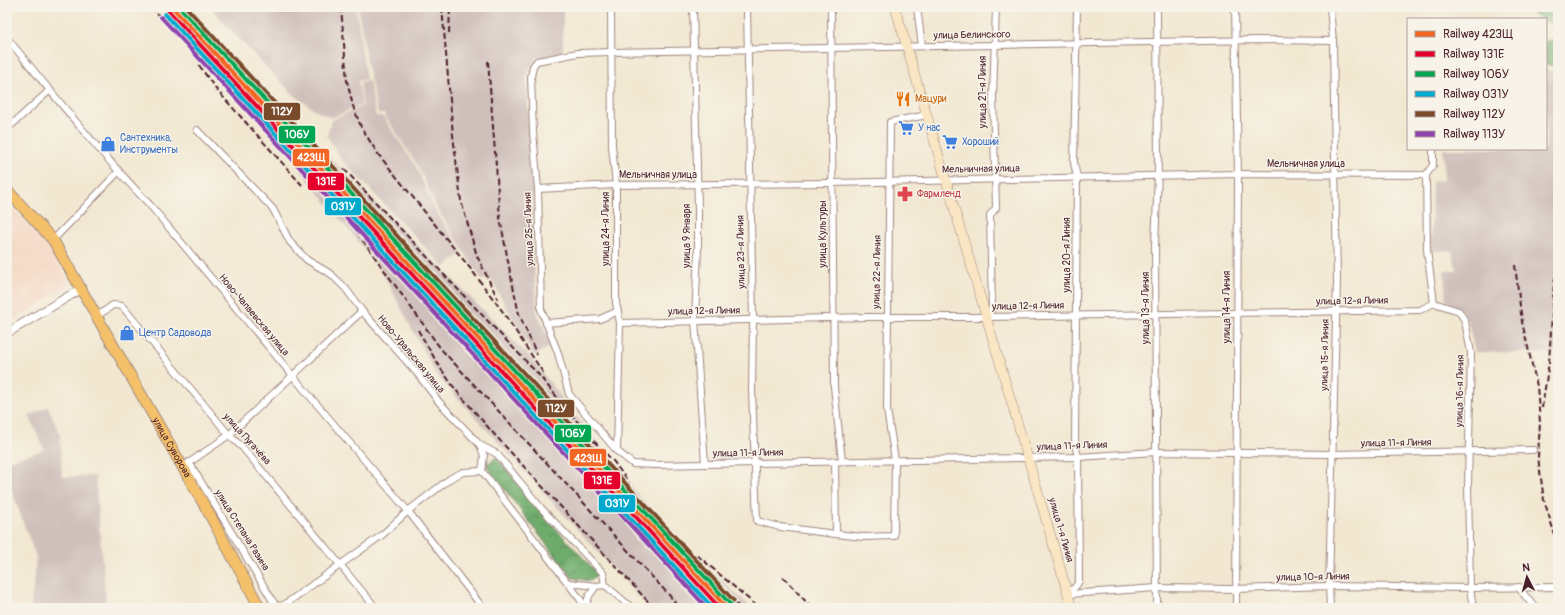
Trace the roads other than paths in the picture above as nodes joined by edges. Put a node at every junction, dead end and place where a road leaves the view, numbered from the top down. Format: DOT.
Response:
graph roads {
  1 [pos="611,7"];
  2 [pos="693,7"];
  3 [pos="747,7"];
  4 [pos="831,7"];
  5 [pos="895,7"];
  6 [pos="917,7"];
  7 [pos="996,7"];
  8 [pos="1077,7"];
  9 [pos="1157,7"];
  10 [pos="1235,7"];
  11 [pos="1330,7"];
  12 [pos="7,38"];
  13 [pos="1236,40"];
  14 [pos="1157,41"];
  15 [pos="1333,41"];
  16 [pos="1076,43"];
  17 [pos="995,45"];
  18 [pos="922,46"];
  19 [pos="831,47"];
  20 [pos="906,47"];
  21 [pos="747,48"];
  22 [pos="694,50"];
  23 [pos="612,52"];
  24 [pos="50,90"];
  25 [pos="927,115"];
  26 [pos="7,129"];
  27 [pos="197,130"];
  28 [pos="1433,150"];
  29 [pos="119,171"];
  30 [pos="1238,174"];
  31 [pos="1336,174"];
  32 [pos="1426,175"];
  33 [pos="1158,176"];
  34 [pos="1077,177"];
  35 [pos="995,179"];
  36 [pos="946,180"];
  37 [pos="888,182"];
  38 [pos="833,183"];
  39 [pos="749,184"];
  40 [pos="616,185"];
  41 [pos="697,185"];
  42 [pos="538,189"];
  43 [pos="7,190"];
  44 [pos="52,240"];
  45 [pos="81,289"];
  46 [pos="1434,303"];
  47 [pos="362,311"];
  48 [pos="618,311"];
  49 [pos="1336,312"];
  50 [pos="1156,313"];
  51 [pos="1237,313"];
  52 [pos="1077,315"];
  53 [pos="96,317"];
  54 [pos="887,317"];
  55 [pos="987,317"];
  56 [pos="834,318"];
  57 [pos="695,320"];
  58 [pos="753,321"];
  59 [pos="546,323"];
  60 [pos="620,323"];
  61 [pos="7,333"];
  62 [pos="292,376"];
  63 [pos="229,435"];
  64 [pos="480,445"];
  65 [pos="1533,450"];
  66 [pos="617,451"];
  67 [pos="1156,452"];
  68 [pos="1468,452"];
  69 [pos="1237,453"];
  70 [pos="1332,454"];
  71 [pos="1078,457"];
  72 [pos="1028,458"];
  73 [pos="895,460"];
  74 [pos="834,461"];
  75 [pos="842,461"];
  76 [pos="705,464"];
  77 [pos="755,464"];
  78 [pos="186,465"];
  79 [pos="482,471"];
  80 [pos="408,511"];
  81 [pos="836,534"];
  82 [pos="341,564"];
  83 [pos="569,583"];
  84 [pos="605,585"];
  85 [pos="596,586"];
  86 [pos="1329,586"];
  87 [pos="1558,587"];
  88 [pos="1158,588"];
  89 [pos="1470,588"];
  90 [pos="1518,588"];
  91 [pos="1235,589"];
  92 [pos="1068,594"];
  93 [pos="277,607"];
  94 [pos="260,608"];
  95 [pos="376,608"];
  96 [pos="483,608"];
  97 [pos="585,608"];
  98 [pos="632,608"];
  99 [pos="1072,608"];
  100 [pos="1157,608"];
  101 [pos="1236,608"];
  102 [pos="1330,608"];
  103 [pos="1473,608"];
  104 [pos="1535,608"];
  1 -- 23 [label="street, улица 24-я Линия"];
  2 -- 22 [label="street, улица 9 Января"];
  3 -- 21 [label="street, улица 23-я Линия"];
  4 -- 19 [label="street, улица Культуры"];
  5 -- 20 [label="main road"];
  6 -- 18 [label="street"];
  7 -- 17 [label="street, улица 21-я Линия"];
  8 -- 16 [label="street, улица 20-я Линия"];
  9 -- 14 [label="street, улица 13-я Линия"];
  10 -- 13 [label="street, улица 14-я Линия"];
  11 -- 15 [label="street, улица 15-я Линия"];
  12 -- 24 [label="street, Ново-Чапаевская улица"];
  13 -- 14 [label="street, улица Белинского"];
  13 -- 15 [label="street, улица Белинского"];
  13 -- 30 [label="street, улица 14-я Линия"];
  14 -- 16 [label="street, улица Белинского"];
  14 -- 33 [label="street, улица 13-я Линия"];
  15 -- 31 [label="street, улица 15-я Линия"];
  16 -- 17 [label="street, улица Белинского"];
  16 -- 34 [label="street, улица 20-я Линия"];
  17 -- 18 [label="street, улица Белинского"];
  17 -- 35 [label="street, улица 21-я Линия"];
  18 -- 20 [label="street, улица Белинского"];
  19 -- 20 [label="street, улица Белинского"];
  19 -- 21 [label="street, улица Белинского"];
  19 -- 38 [label="street, улица Культуры"];
  20 -- 25 [label="main road"];
  21 -- 22 [label="street, улица Белинского"];
  21 -- 39 [label="street, улица 23-я Линия"];
  22 -- 23 [label="street, улица Белинского"];
  22 -- 41 [label="street, улица 9 Января"];
  23 -- 40 [label="street, улица 24-я Линия"];
  23 -- 42 [label="street, улица 25-я Линия"];
  24 -- 26 [label="street"];
  24 -- 29 [label="street, Ново-Чапаевская улица"];
  25 -- 36 [label="main road"];
  25 -- 37 [label="street, улица 22-я Линия"];
  27 -- 47 [label="street, Ново-Уральская улица"];
  28 -- 32 [label="street"];
  29 -- 44 [label="street"];
  29 -- 62 [label="street, Ново-Чапаевская улица"];
  30 -- 31 [label="street, Мельничная улица"];
  30 -- 33 [label="street, Мельничная улица"];
  30 -- 51 [label="street, улица 14-я Линия"];
  31 -- 32 [label="street, Мельничная улица"];
  31 -- 49 [label="street, улица 15-я Линия"];
  32 -- 46 [label="street"];
  33 -- 34 [label="street, Мельничная улица"];
  33 -- 50 [label="street, улица 13-я Линия"];
  34 -- 35 [label="street, Мельничная улица"];
  34 -- 52 [label="street, улица 20-я Линия"];
  35 -- 36 [label="street, Мельничная улица"];
  35 -- 55 [label="street, улица 21-я Линия"];
  36 -- 37 [label="street, Мельничная улица"];
  36 -- 55 [label="main road"];
  37 -- 38 [label="street, Мельничная улица"];
  37 -- 54 [label="street, улица 22-я Линия"];
  38 -- 39 [label="street, Мельничная улица"];
  38 -- 56 [label="street, улица Культуры"];
  39 -- 41 [label="street, Мельничная улица"];
  39 -- 58 [label="street, улица 23-я Линия"];
  40 -- 41 [label="street, Мельничная улица"];
  40 -- 42 [label="street, Мельничная улица"];
  40 -- 48 [label="street, улица 24-я Линия"];
  41 -- 57 [label="street, улица 9 Января"];
  42 -- 59 [label="street, улица 25-я Линия"];
  43 -- 44 [label="main road, улица Суворова"];
  44 -- 45 [label="main road, улица Суворова"];
  45 -- 53 [label="main road, улица Суворова"];
  45 -- 61 [label="street"];
  46 -- 49 [label="street, улица 12-я Линия"];
  46 -- 68 [label="street, улица 16-я Линия"];
  47 -- 62 [label="street"];
  47 -- 64 [label="street, Ново-Уральская улица"];
  48 -- 59 [label="street"];
  48 -- 60 [label="street, улица 24-я Линия"];
  49 -- 51 [label="street, улица 12-я Линия"];
  49 -- 70 [label="street, улица 15-я Линия"];
  50 -- 51 [label="street, улица 12-я Линия"];
  50 -- 52 [label="street, улица 12-я Линия"];
  50 -- 67 [label="street, улица 13-я Линия"];
  51 -- 69 [label="street, улица 14-я Линия"];
  52 -- 55 [label="street, улица 12-я Линия"];
  52 -- 71 [label="street, улица 20-я Линия"];
  53 -- 63 [label="street, улица Пугачёва"];
  53 -- 78 [label="main road, улица Суворова"];
  54 -- 55 [label="street, улица 12-я Линия"];
  54 -- 56 [label="street, улица 12-я Линия"];
  54 -- 73 [label="street, улица 22-я Линия"];
  55 -- 72 [label="main road"];
  56 -- 58 [label="street, улица 12-я Линия"];
  56 -- 75 [label="street, улица Культуры"];
  57 -- 58 [label="street, улица 12-я Линия"];
  57 -- 60 [label="street, улица 12-я Линия"];
  57 -- 76 [label="street, улица 9 Января"];
  58 -- 77 [label="street, улица 23-я Линия"];
  59 -- 66 [label="street, улица 25-я Линия"];
  60 -- 66 [label="street, улица 24-я Линия"];
  62 -- 63 [label="street"];
  62 -- 80 [label="street, Ново-Чапаевская улица"];
  63 -- 78 [label="street"];
  63 -- 82 [label="street, улица Пугачёва"];
  64 -- 79 [label="street"];
  64 -- 84 [label="street, Ново-Уральская улица"];
  65 -- 68 [label="street, улица 11-я Линия"];
  66 -- 76 [label="street, улица 11-я Линия"];
  67 -- 69 [label="street, улица 11-я Линия"];
  67 -- 71 [label="street, улица 11-я Линия"];
  67 -- 88 [label="street, улица 13-я Линия"];
  68 -- 70 [label="street, улица 11-я Линия"];
  68 -- 89 [label="street, улица 16-я Линия"];
  69 -- 70 [label="street, улица 11-я Линия"];
  69 -- 91 [label="street, улица 14-я Линия"];
  70 -- 86 [label="street, улица 15-я Линия"];
  71 -- 72 [label="street, улица 11-я Линия"];
  71 -- 92 [label="street, улица 20-я Линия"];
  72 -- 73 [label="street, улица 11-я Линия"];
  72 -- 92 [label="main road, улица 1-я Линия"];
  73 -- 75 [label="street, улица 11-я Линия"];
  73 -- 81 [label="street, улица 22-я Линия"];
  74 -- 75 [label="street, улица 11-я Линия"];
  74 -- 77 [label="street, улица 11-я Линия"];
  74 -- 81 [label="street"];
  76 -- 77 [label="street, улица 11-я Линия"];
  77 -- 81 [label="street, улица 23-я Линия"];
  78 -- 93 [label="street, улица Степана Разина"];
  78 -- 94 [label="main road, улица Суворова"];
  79 -- 80 [label="street"];
  79 -- 83 [label="street"];
  80 -- 82 [label="street"];
  80 -- 96 [label="street, Ново-Чапаевская улица"];
  82 -- 93 [label="street"];
  82 -- 95 [label="street, улица Пугачёва"];
  83 -- 85 [label="street"];
  83 -- 97 [label="street"];
  84 -- 85 [label="street"];
  84 -- 98 [label="street"];
  85 -- 97 [label="street"];
  86 -- 89 [label="street, улица 10-я Линия"];
  86 -- 91 [label="street, улица 10-я Линия"];
  86 -- 102 [label="street, улица 15-я Линия"];
  87 -- 90 [label="street, улица 10-я Линия"];
  88 -- 91 [label="street, улица 10-я Линия"];
  88 -- 92 [label="street, улица 10-я Линия"];
  88 -- 100 [label="street, улица 13-я Линия"];
  89 -- 90 [label="street, улица 10-я Линия"];
  89 -- 103 [label="street, улица 16-я Линия"];
  90 -- 104 [label="street"];
  91 -- 101 [label="street, улица 14-я Линия"];
  92 -- 99 [label="main road, улица 1-я Линия"];
  93 -- 94 [label="street"];
}
